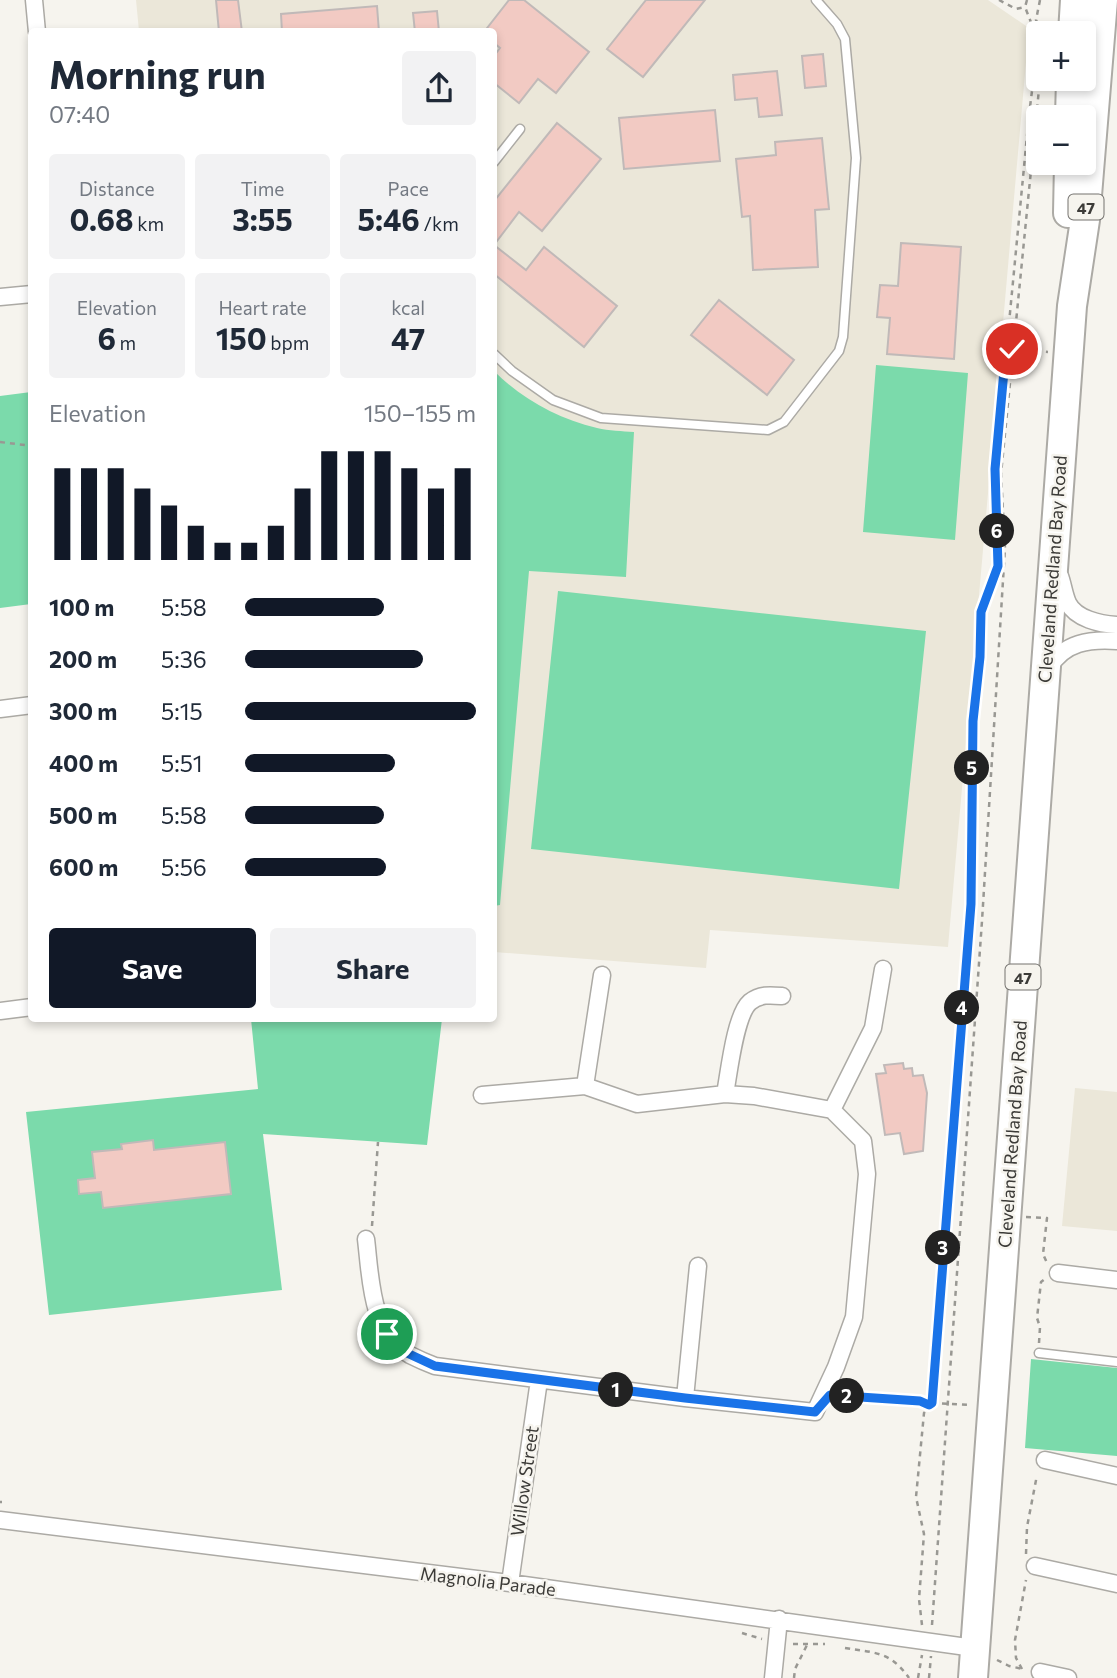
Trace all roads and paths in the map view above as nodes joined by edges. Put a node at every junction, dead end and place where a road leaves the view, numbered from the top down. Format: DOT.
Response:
graph roads {
  1 [pos="34,0"];
  2 [pos="816,0"];
  3 [pos="999,0"];
  4 [pos="1027,0"];
  5 [pos="1040,0"];
  6 [pos="1075,0"];
  7 [pos="1104,0"];
  8 [pos="1025,7"];
  9 [pos="1030,21"];
  10 [pos="1037,21"];
  11 [pos="1074,21"];
  12 [pos="37,28"];
  13 [pos="1031,91"];
  14 [pos="1039,91"];
  15 [pos="520,130"];
  16 [pos="497,158"];
  17 [pos="1069,175"];
  18 [pos="28,294"];
  19 [pos="0,297"];
  20 [pos="1072,306"];
  21 [pos="1006,349"];
  22 [pos="1012,349"];
  23 [pos="1069,354"];
  24 [pos="497,357"];
  25 [pos="0,442"];
  26 [pos="28,446"];
  27 [pos="1052,561"];
  28 [pos="1117,625"];
  29 [pos="1117,641"];
  30 [pos="1044,676"];
  31 [pos="28,706"];
  32 [pos="0,709"];
  33 [pos="883,969"];
  34 [pos="602,975"];
  35 [pos="782,996"];
  36 [pos="28,1008"];
  37 [pos="0,1011"];
  38 [pos="585,1086"];
  39 [pos="482,1094"];
  40 [pos="725,1094"];
  41 [pos="832,1110"];
  42 [pos="379,1142"];
  43 [pos="1006,1215"];
  44 [pos="366,1239"];
  45 [pos="698,1266"];
  46 [pos="1052,1272"];
  47 [pos="1117,1280"];
  48 [pos="1039,1353"];
  49 [pos="1117,1362"];
  50 [pos="539,1380"];
  51 [pos="685,1398"];
  52 [pos="930,1404"];
  53 [pos="947,1404"];
  54 [pos="991,1406"];
  55 [pos="815,1412"];
  56 [pos="1045,1460"];
  57 [pos="1117,1476"];
  58 [pos="0,1520"];
  59 [pos="1035,1566"];
  60 [pos="510,1583"];
  61 [pos="1117,1584"];
  62 [pos="779,1619"];
  63 [pos="928,1642"];
  64 [pos="826,1644"];
  65 [pos="798,1645"];
  66 [pos="807,1645"];
  67 [pos="837,1646"];
  68 [pos="973,1668"];
  69 [pos="1040,1672"];
  70 [pos="773,1678"];
  71 [pos="794,1678"];
  72 [pos="909,1678"];
  73 [pos="918,1678"];
  74 [pos="929,1678"];
  75 [pos="1068,1678"];
  1 -- 12 [label="street"];
  2 -- 24 [label="lane"];
  3 -- 8 [label="path"];
  4 -- 8 [label="path"];
  5 -- 10 [label="path"];
  6 -- 11 [label="highway"];
  7 -- 20 [label="highway, Cleveland Redland Bay Road / 47"];
  8 -- 9 [label="path"];
  13 -- 21 [label="path"];
  14 -- 22 [label="path"];
  15 -- 16 [label="lane"];
  17 -- 20 [label="highway, Cleveland Redland Bay Road / 47"];
  18 -- 19 [label="street"];
  20 -- 23 [label="highway, Cleveland Redland Bay Road / 47"];
  21 -- 22 [label="path"];
  21 -- 52 [label="path"];
  22 -- 23 [label="path"];
  22 -- 53 [label="path"];
  23 -- 27 [label="highway, Cleveland Redland Bay Road / 47"];
  25 -- 26 [label="path"];
  27 -- 28 [label="street"];
  27 -- 30 [label="highway, Cleveland Redland Bay Road / 47"];
  29 -- 30 [label="street"];
  30 -- 43 [label="highway, Cleveland Redland Bay Road / 47"];
  31 -- 32 [label="street"];
  33 -- 41 [label="street"];
  34 -- 38 [label="street"];
  35 -- 40 [label="street"];
  36 -- 37 [label="street"];
  38 -- 39 [label="street"];
  38 -- 40 [label="street"];
  40 -- 41 [label="street"];
  41 -- 55 [label="street"];
  42 -- 44 [label="path"];
  43 -- 46 [label="path"];
  43 -- 54 [label="highway, Cleveland Redland Bay Road / 47"];
  44 -- 50 [label="street"];
  45 -- 51 [label="street"];
  46 -- 47 [label="street"];
  46 -- 48 [label="path"];
  48 -- 49 [label="lane"];
  50 -- 51 [label="street"];
  50 -- 60 [label="street, Willow Street"];
  51 -- 55 [label="street"];
  52 -- 53 [label="path"];
  52 -- 55 [label="path"];
  52 -- 63 [label="path"];
  53 -- 54 [label="path"];
  53 -- 63 [label="path"];
  54 -- 68 [label="highway, Cleveland Redland Bay Road / 47"];
  56 -- 57 [label="street"];
  58 -- 60 [label="street, Magnolia Parade"];
  59 -- 61 [label="street"];
  60 -- 62 [label="street, Magnolia Parade"];
  62 -- 63 [label="street, Magnolia Parade"];
  62 -- 70 [label="street"];
  63 -- 68 [label="street, Magnolia Parade"];
  63 -- 73 [label="path"];
  63 -- 74 [label="path"];
  64 -- 66 [label="path"];
  65 -- 66 [label="path"];
  66 -- 71 [label="path"];
  67 -- 72 [label="path"];
  68 -- 69 [label="path"];
  69 -- 75 [label="street"];
}
